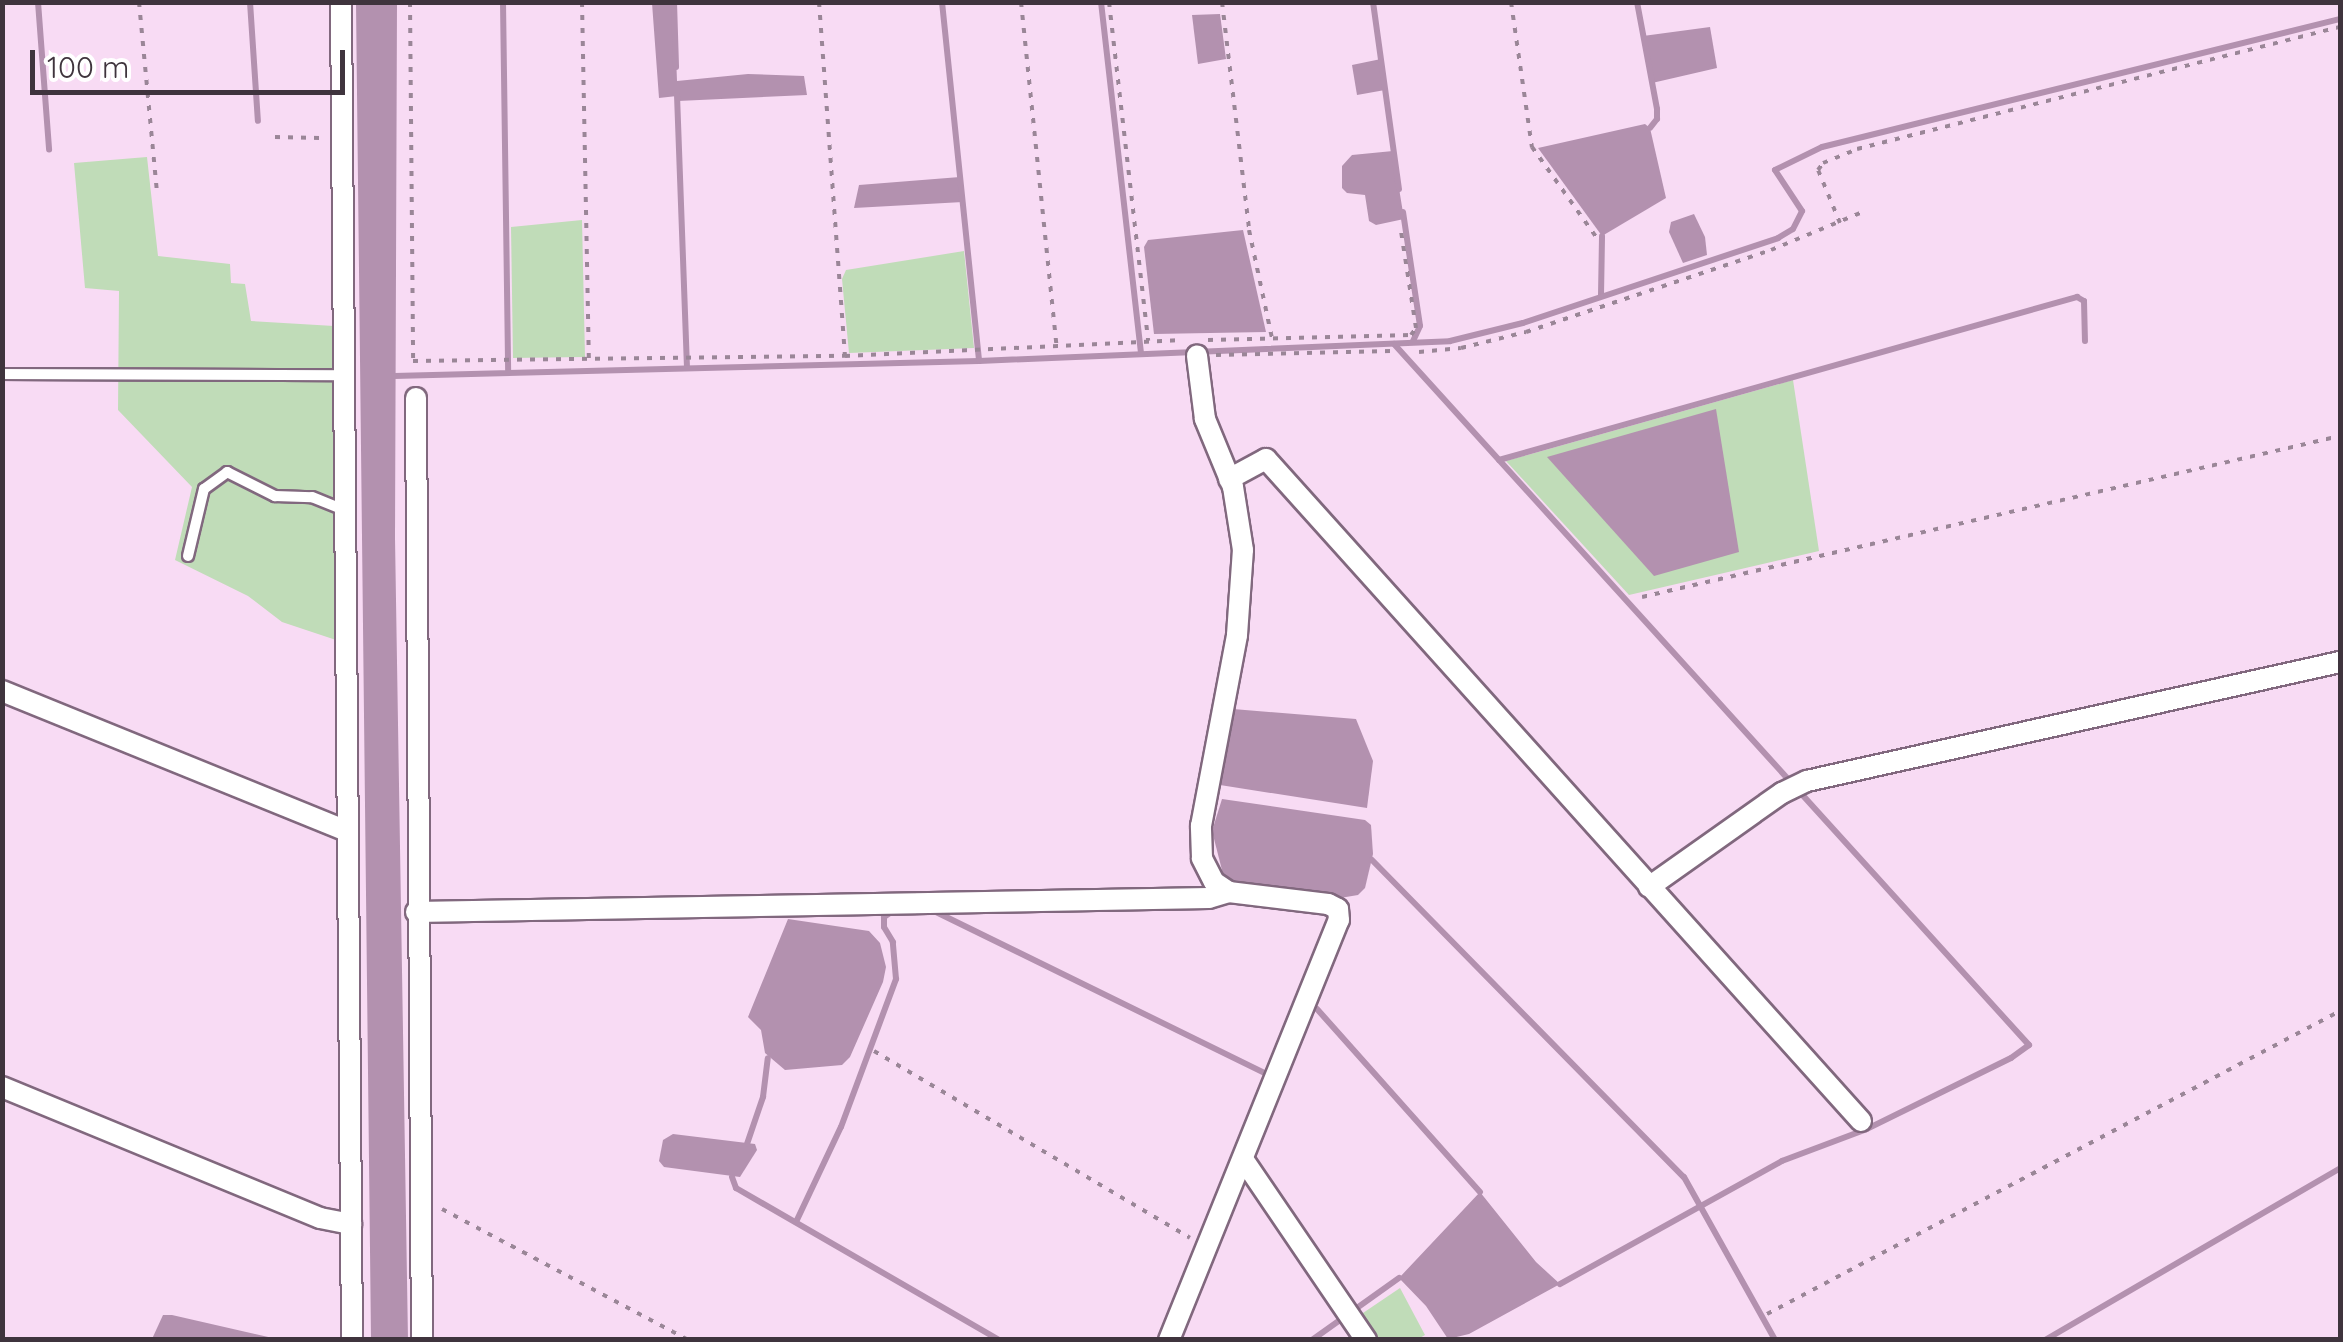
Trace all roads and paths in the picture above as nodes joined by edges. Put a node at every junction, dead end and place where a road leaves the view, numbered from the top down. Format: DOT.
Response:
graph roads {
  1 [pos="138,2"];
  2 [pos="341,2"];
  3 [pos="410,2"];
  4 [pos="582,2"];
  5 [pos="819,2"];
  6 [pos="1021,2"];
  7 [pos="1110,2"];
  8 [pos="1222,2"];
  9 [pos="1511,2"];
  10 [pos="2340,27"];
  11 [pos="275,137"];
  12 [pos="342,138"];
  13 [pos="157,193"];
  14 [pos="1865,211"];
  15 [pos="1840,223"];
  16 [pos="1400,225"];
  17 [pos="1599,240"];
  18 [pos="1272,338"];
  19 [pos="1148,342"];
  20 [pos="1194,345"];
  21 [pos="1057,348"];
  22 [pos="1391,351"];
  23 [pos="1419,352"];
  24 [pos="845,356"];
  25 [pos="590,362"];
  26 [pos="2,374"];
  27 [pos="343,374"];
  28 [pos="416,398"];
  29 [pos="2340,436"];
  30 [pos="1230,480"];
  31 [pos="344,510"];
  32 [pos="188,556"];
  33 [pos="1642,597"];
  34 [pos="2340,662"];
  35 [pos="2,691"];
  36 [pos="347,830"];
  37 [pos="1649,888"];
  38 [pos="1229,892"];
  39 [pos="416,912"];
  40 [pos="2340,1011"];
  41 [pos="874,1051"];
  42 [pos="2,1087"];
  43 [pos="1862,1122"];
  44 [pos="1244,1159"];
  45 [pos="420,1197"];
  46 [pos="350,1224"];
  47 [pos="1207,1248"];
  48 [pos="1767,1314"];
  49 [pos="352,1340"];
  50 [pos="422,1340"];
  51 [pos="688,1340"];
  52 [pos="1169,1340"];
  53 [pos="1366,1340"];
  1 -- 13 [label="path"];
  2 -- 12 [label="street"];
  3 -- 25 [label="path"];
  4 -- 25 [label="path"];
  5 -- 24 [label="path"];
  6 -- 21 [label="path"];
  7 -- 19 [label="path"];
  8 -- 18 [label="path"];
  9 -- 17 [label="path"];
  10 -- 15 [label="path"];
  11 -- 12 [label="path"];
  12 -- 27 [label="street"];
  14 -- 15 [label="path"];
  15 -- 23 [label="path"];
  16 -- 18 [label="path"];
  18 -- 20 [label="path"];
  19 -- 20 [label="path"];
  19 -- 21 [label="path"];
  20 -- 22 [label="path"];
  20 -- 30 [label="street"];
  21 -- 24 [label="path"];
  24 -- 25 [label="path"];
  26 -- 27 [label="lane"];
  27 -- 31 [label="street"];
  28 -- 39 [label="street"];
  29 -- 33 [label="path"];
  30 -- 37 [label="street"];
  30 -- 38 [label="street"];
  31 -- 32 [label="lane"];
  31 -- 36 [label="street"];
  34 -- 37 [label="street"];
  35 -- 36 [label="street"];
  36 -- 46 [label="street"];
  37 -- 43 [label="street"];
  38 -- 39 [label="street"];
  38 -- 44 [label="street"];
  39 -- 45 [label="street"];
  40 -- 48 [label="path"];
  41 -- 47 [label="path"];
  42 -- 46 [label="street"];
  44 -- 47 [label="street"];
  44 -- 53 [label="street"];
  45 -- 50 [label="street"];
  45 -- 51 [label="path"];
  46 -- 49 [label="street"];
  47 -- 52 [label="street"];
}
